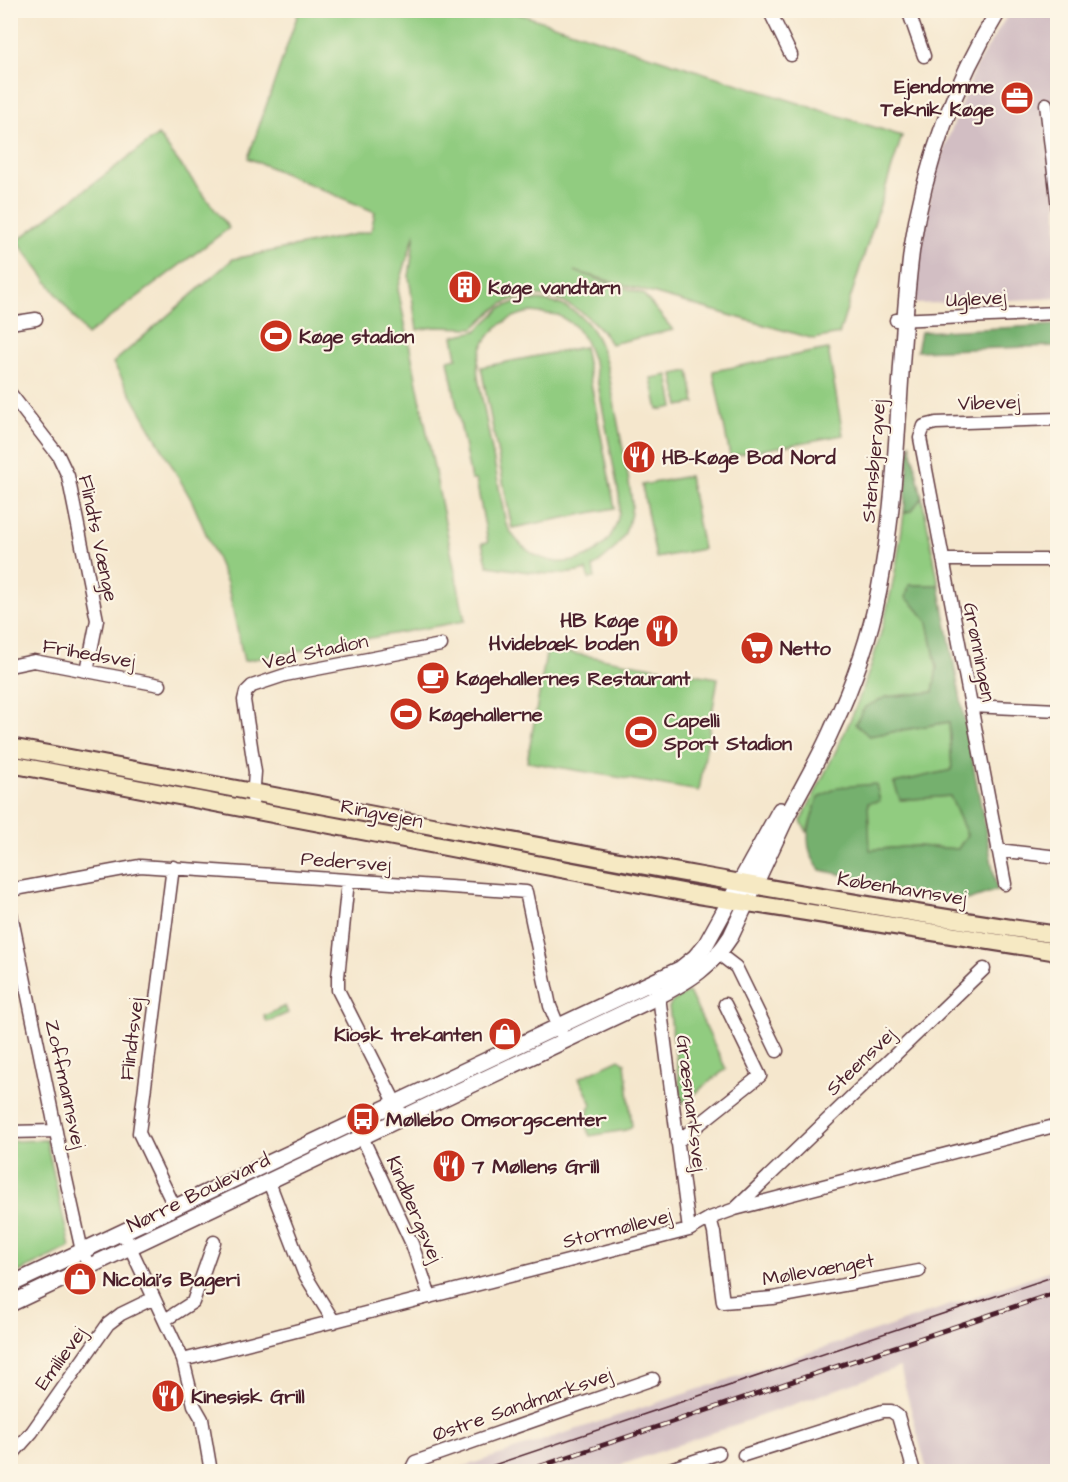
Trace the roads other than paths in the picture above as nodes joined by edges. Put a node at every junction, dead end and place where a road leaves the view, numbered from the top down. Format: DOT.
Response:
graph roads {
  1 [pos="769,10"];
  2 [pos="908,10"];
  3 [pos="988,10"];
  4 [pos="999,10"];
  5 [pos="791,55"];
  6 [pos="924,56"];
  7 [pos="1046,104"];
  8 [pos="1058,208"];
  9 [pos="1058,313"];
  10 [pos="36,319"];
  11 [pos="901,320"];
  12 [pos="10,323"];
  13 [pos="10,393"];
  14 [pos="1058,420"];
  15 [pos="923,428"];
  16 [pos="943,560"];
  17 [pos="1058,560"];
  18 [pos="441,645"];
  19 [pos="10,666"];
  20 [pos="87,671"];
  21 [pos="160,685"];
  22 [pos="971,706"];
  23 [pos="1058,710"];
  24 [pos="10,747"];
  25 [pos="10,764"];
  26 [pos="254,791"];
  27 [pos="253,809"];
  28 [pos="998,850"];
  29 [pos="1058,857"];
  30 [pos="173,867"];
  31 [pos="348,881"];
  32 [pos="748,883"];
  33 [pos="1005,884"];
  34 [pos="10,890"];
  35 [pos="738,902"];
  36 [pos="10,909"];
  37 [pos="1058,934"];
  38 [pos="1058,952"];
  39 [pos="719,954"];
  40 [pos="984,969"];
  41 [pos="656,989"];
  42 [pos="725,1004"];
  43 [pos="558,1027"];
  44 [pos="565,1042"];
  45 [pos="777,1050"];
  46 [pos="396,1103"];
  47 [pos="403,1118"];
  48 [pos="1058,1125"];
  49 [pos="56,1131"];
  50 [pos="10,1132"];
  51 [pos="362,1137"];
  52 [pos="677,1142"];
  53 [pos="268,1182"];
  54 [pos="763,1182"];
  55 [pos="774,1199"];
  56 [pos="175,1208"];
  57 [pos="735,1209"];
  58 [pos="710,1218"];
  59 [pos="689,1230"];
  60 [pos="123,1232"];
  61 [pos="214,1242"];
  62 [pos="130,1248"];
  63 [pos="82,1251"];
  64 [pos="89,1266"];
  65 [pos="919,1271"];
  66 [pos="10,1285"];
  67 [pos="430,1297"];
  68 [pos="154,1298"];
  69 [pos="10,1304"];
  70 [pos="165,1320"];
  71 [pos="334,1322"];
  72 [pos="183,1360"];
  73 [pos="653,1379"];
  74 [pos="719,1453"];
  75 [pos="744,1455"];
  76 [pos="10,1457"];
  77 [pos="211,1472"];
  78 [pos="410,1472"];
  79 [pos="661,1472"];
  80 [pos="914,1472"];
  1 -- 5 [label="street"];
  2 -- 6 [label="street"];
  3 -- 11 [label="street, Stensbjergvej"];
  4 -- 11 [label="street, Stensbjergvej"];
  7 -- 8 [label="street"];
  9 -- 11 [label="street, Uglevej"];
  10 -- 12 [label="street"];
  11 -- 32 [label="street, Stensbjergvej"];
  13 -- 20 [label="street, Flindts Vænge"];
  14 -- 15 [label="street, Vibevej"];
  15 -- 16 [label="street, Grønningen"];
  16 -- 17 [label="street"];
  16 -- 22 [label="street, Grønningen"];
  18 -- 26 [label="street, Ved Stadion"];
  19 -- 20 [label="street, Frihedsvej"];
  20 -- 21 [label="street, Frihedsvej"];
  22 -- 23 [label="street"];
  22 -- 28 [label="street, Grønningen"];
  24 -- 26 [label="main road, Ringvejen"];
  25 -- 27 [label="main road, Ringvejen"];
  26 -- 27 [label="street, Ved Stadion"];
  26 -- 32 [label="main road, Ringvejen"];
  27 -- 35 [label="main road, Ringvejen"];
  28 -- 29 [label="street"];
  28 -- 33 [label="street, Grønningen"];
  30 -- 31 [label="street, Pedersvej"];
  30 -- 34 [label="street, Pedersvej"];
  30 -- 56 [label="street, Flindtsvej"];
  31 -- 43 [label="street, Pedersvej"];
  31 -- 46 [label="street"];
  32 -- 35 [label="street, Stensbjergvej"];
  32 -- 37 [label="main road, Københavnsvej"];
  35 -- 38 [label="main road, Københavnsvej"];
  35 -- 39 [label="street, Nørre Boulevard"];
  35 -- 41 [label="street, Nørre Boulevard"];
  36 -- 49 [label="street, Zoffmannsvej"];
  39 -- 41 [label="street, Nørre Boulevard"];
  39 -- 45 [label="street"];
  40 -- 54 [label="street, Steensvej"];
  41 -- 43 [label="street, Nørre Boulevard"];
  41 -- 44 [label="street, Nørre Boulevard"];
  41 -- 52 [label="street, Græsmarksvej"];
  42 -- 52 [label="street"];
  43 -- 44 [label="street, Pedersvej"];
  43 -- 46 [label="street, Nørre Boulevard"];
  44 -- 47 [label="street, Nørre Boulevard"];
  46 -- 47 [label="street"];
  46 -- 56 [label="street, Nørre Boulevard"];
  47 -- 51 [label="street, Nørre Boulevard"];
  48 -- 55 [label="street, Stormøllevej"];
  49 -- 50 [label="street"];
  49 -- 63 [label="street, Zoffmannsvej"];
  51 -- 53 [label="street, Nørre Boulevard"];
  51 -- 67 [label="street, Kindbergsvej"];
  52 -- 59 [label="street, Græsmarksvej"];
  53 -- 62 [label="street, Nørre Boulevard"];
  53 -- 71 [label="street"];
  54 -- 55 [label="street"];
  54 -- 57 [label="street, Steensvej"];
  55 -- 57 [label="street, Stormøllevej"];
  56 -- 60 [label="street, Nørre Boulevard"];
  57 -- 58 [label="street, Stormøllevej"];
  58 -- 59 [label="street, Stormøllevej"];
  58 -- 65 [label="street, Møllevænget"];
  59 -- 67 [label="street, Stormøllevej"];
  60 -- 62 [label="street"];
  60 -- 63 [label="street, Nørre Boulevard"];
  61 -- 70 [label="street"];
  62 -- 64 [label="street, Nørre Boulevard"];
  62 -- 68 [label="street"];
  63 -- 64 [label="street, Zoffmannsvej"];
  63 -- 66 [label="street, Nørre Boulevard"];
  64 -- 69 [label="street, Nørre Boulevard"];
  67 -- 71 [label="street, Stormøllevej"];
  68 -- 70 [label="street"];
  68 -- 76 [label="street, Emilievej"];
  70 -- 72 [label="street"];
  71 -- 72 [label="street, Stormøllevej"];
  72 -- 77 [label="street"];
  73 -- 78 [label="street, Østre Sandmarksvej"];
  74 -- 79 [label="street"];
  75 -- 80 [label="street"];
}
